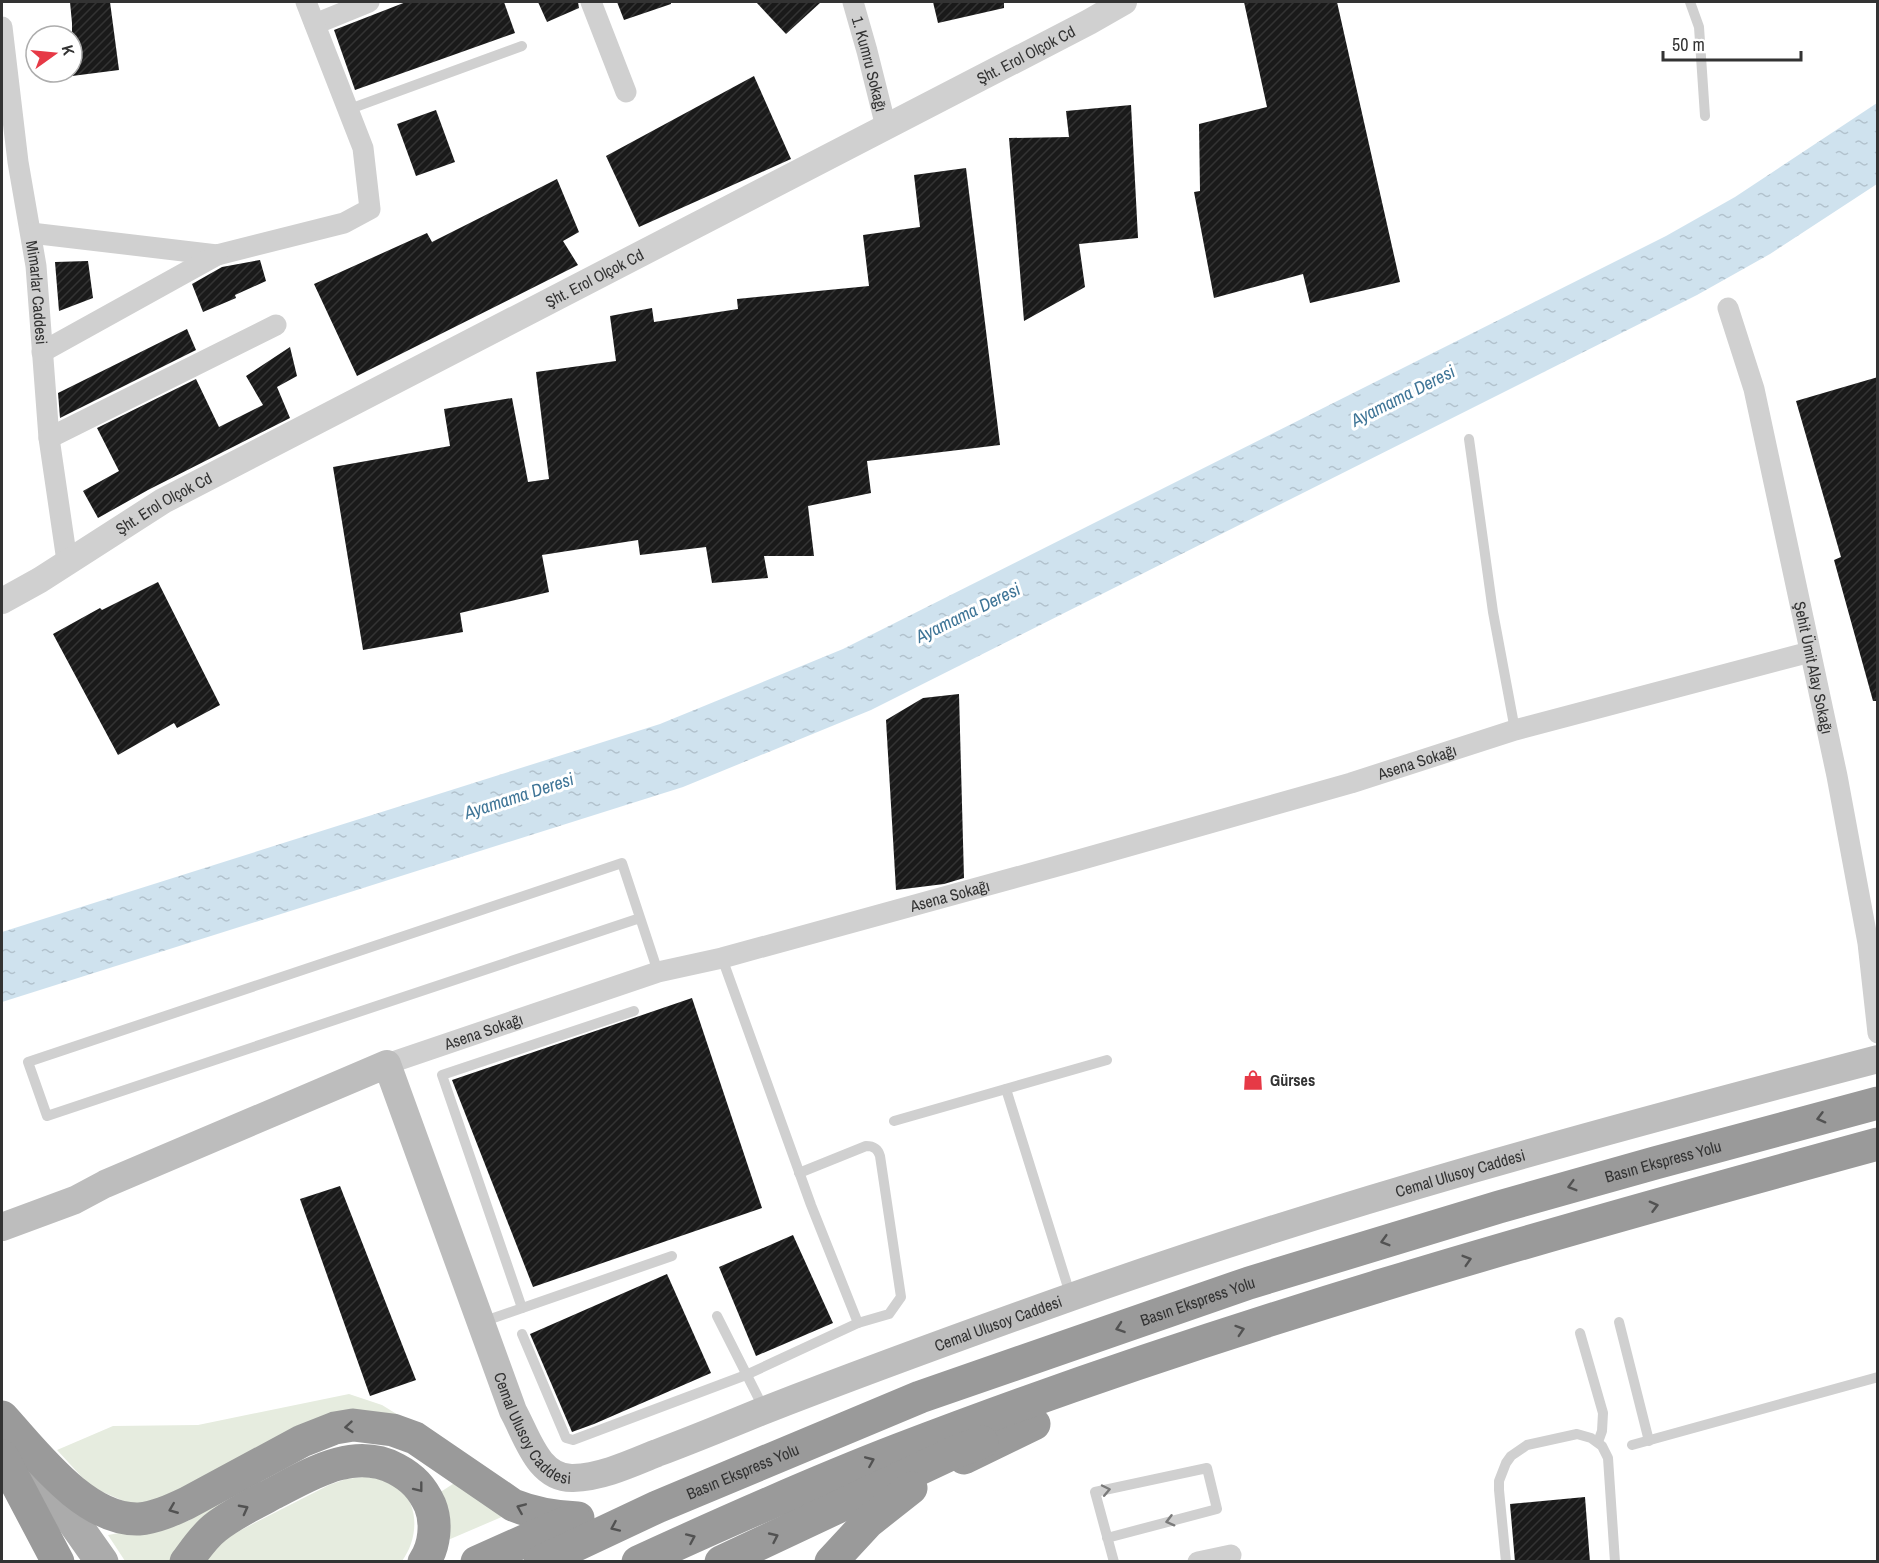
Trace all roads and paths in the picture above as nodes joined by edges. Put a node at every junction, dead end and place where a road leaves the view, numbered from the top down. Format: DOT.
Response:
graph roads {
  1 [pos="306,2"];
  2 [pos="369,2"];
  3 [pos="591,2"];
  4 [pos="853,2"];
  5 [pos="1124,2"];
  6 [pos="1690,2"];
  7 [pos="315,24"];
  8 [pos="2,27"];
  9 [pos="522,46"];
  10 [pos="626,92"];
  11 [pos="348,110"];
  12 [pos="1705,116"];
  13 [pos="886,128"];
  14 [pos="31,233"];
  15 [pos="217,255"];
  16 [pos="1728,308"];
  17 [pos="276,326"];
  18 [pos="42,352"];
  19 [pos="49,438"];
  20 [pos="1469,439"];
  21 [pos="67,561"];
  22 [pos="2,601"];
  23 [pos="1810,651"];
  24 [pos="1515,730"];
  25 [pos="640,918"];
  26 [pos="722,958"];
  27 [pos="658,972"];
  28 [pos="634,1011"];
  29 [pos="1878,1033"];
  30 [pos="1878,1059"];
  31 [pos="1107,1060"];
  32 [pos="387,1064"];
  33 [pos="1006,1089"];
  34 [pos="1878,1103"];
  35 [pos="894,1121"];
  36 [pos="1878,1144"];
  37 [pos="799,1173"];
  38 [pos="105,1184"];
  39 [pos="2,1208"];
  40 [pos="2,1227"];
  41 [pos="672,1256"];
  42 [pos="1071,1297"];
  43 [pos="522,1308"];
  44 [pos="717,1316"];
  45 [pos="481,1322"];
  46 [pos="1619,1322"];
  47 [pos="858,1323"];
  48 [pos="1580,1333"];
  49 [pos="522,1334"];
  50 [pos="1185,1349"];
  51 [pos="746,1375"];
  52 [pos="1878,1377"];
  53 [pos="920,1397"];
  54 [pos="765,1410"];
  55 [pos="2,1418"];
  56 [pos="1034,1424"];
  57 [pos="1649,1441"];
  58 [pos="1598,1442"];
  59 [pos="1632,1445"];
  60 [pos="2,1455"];
  61 [pos="578,1518"];
  62 [pos="1107,1538"];
  63 [pos="1231,1556"];
  64 [pos="58,1562"];
  65 [pos="80,1562"];
  66 [pos="102,1562"];
  67 [pos="186,1562"];
  68 [pos="424,1562"];
  69 [pos="477,1562"];
  70 [pos="540,1562"];
  71 [pos="638,1562"];
  72 [pos="721,1562"];
  73 [pos="831,1562"];
  74 [pos="1114,1562"];
  75 [pos="1198,1562"];
  76 [pos="1506,1562"];
  77 [pos="1615,1562"];
  1 -- 7 [label="street"];
  2 -- 7 [label="street"];
  3 -- 10 [label="street"];
  4 -- 13 [label="street, 1. Kumru Sokağı"];
  5 -- 13 [label="street, Şht. Erol Olçok Cd"];
  6 -- 12 [label="lane"];
  7 -- 11 [label="street"];
  8 -- 14 [label="street, Mimarlar Caddesi"];
  9 -- 11 [label="lane"];
  11 -- 15 [label="street"];
  13 -- 21 [label="street, Şht. Erol Olçok Cd"];
  14 -- 15 [label="street"];
  14 -- 18 [label="street, Mimarlar Caddesi"];
  15 -- 18 [label="street"];
  16 -- 23 [label="street, Şehit Ümit Alay Sokağı"];
  17 -- 19 [label="street"];
  18 -- 19 [label="street, Mimarlar Caddesi"];
  19 -- 21 [label="street, Mimarlar Caddesi"];
  20 -- 24 [label="lane"];
  21 -- 22 [label="street, Şht. Erol Olçok Cd"];
  23 -- 24 [label="street, Asena Sokağı"];
  23 -- 29 [label="street, Şehit Ümit Alay Sokağı"];
  24 -- 26 [label="street, Asena Sokağı"];
  25 -- 25 [label="lane"];
  25 -- 27 [label="lane"];
  26 -- 27 [label="street, Asena Sokağı"];
  26 -- 37 [label="lane"];
  27 -- 32 [label="street, Asena Sokağı"];
  28 -- 43 [label="lane"];
  30 -- 42 [label="main road, Cemal Ulusoy Caddesi"];
  31 -- 33 [label="lane"];
  32 -- 38 [label="main road, Asena Sokağı"];
  32 -- 45 [label="main road, Cemal Ulusoy Caddesi"];
  33 -- 35 [label="lane"];
  33 -- 42 [label="lane"];
  34 -- 53 [label="highway, Basın Ekspress Yolu, one-way"];
  50 -- 36 [label="highway, one-way"];
  37 -- 47 [label="lane"];
  37 -- 47 [label="lane"];
  38 -- 39 [label="main road"];
  38 -- 40 [label="main road"];
  41 -- 43 [label="lane"];
  42 -- 54 [label="main road, Cemal Ulusoy Caddesi"];
  43 -- 45 [label="lane"];
  44 -- 51 [label="lane"];
  45 -- 54 [label="main road, Cemal Ulusoy Caddesi"];
  46 -- 57 [label="lane"];
  47 -- 51 [label="lane"];
  48 -- 58 [label="lane"];
  49 -- 51 [label="lane"];
  50 -- 56 [label="highway"];
  71 -- 50 [label="highway, one-way"];
  51 -- 54 [label="lane"];
  52 -- 57 [label="lane"];
  53 -- 61 [label="highway"];
  53 -- 70 [label="highway, Basın Ekspress Yolu, one-way"];
  61 -- 55 [label="highway, one-way"];
  55 -- 66 [label="main road"];
  72 -- 56 [label="highway, one-way"];
  56 -- 73 [label="highway"];
  57 -- 59 [label="lane"];
  58 -- 76 [label="lane"];
  58 -- 77 [label="lane"];
  60 -- 64 [label="highway"];
  60 -- 65 [label="main road"];
  61 -- 69 [label="highway"];
  62 -- 62 [label="lane, one-way"];
  62 -- 74 [label="lane"];
  63 -- 75 [label="street"];
  67 -- 68 [label="highway, one-way"];
}
